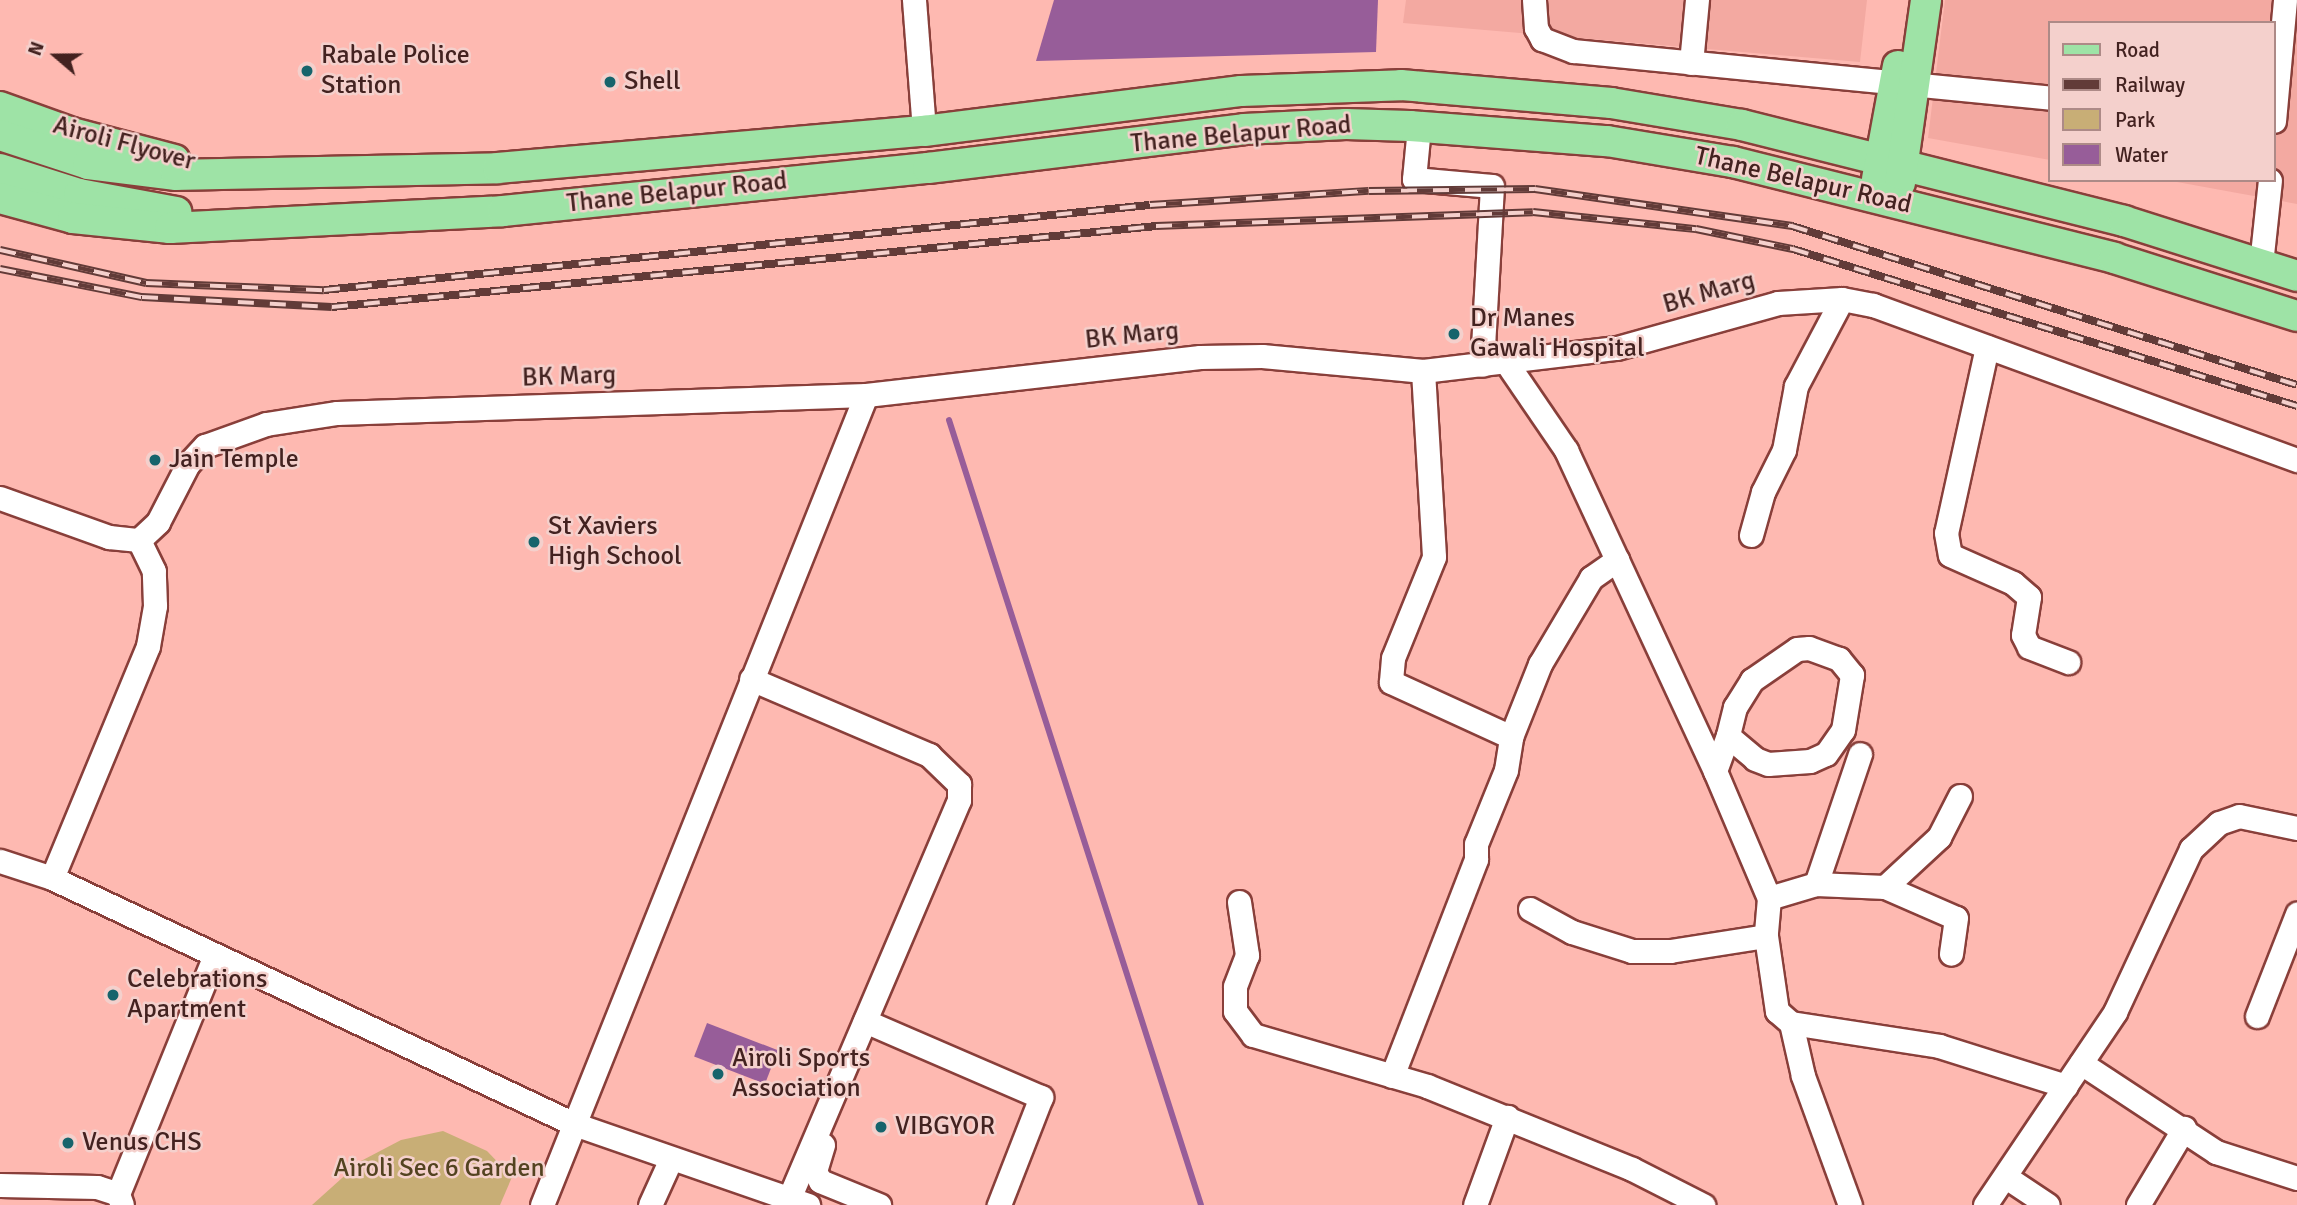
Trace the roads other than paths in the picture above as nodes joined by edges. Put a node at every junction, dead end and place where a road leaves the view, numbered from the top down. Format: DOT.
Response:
graph roads {
  1 [pos="914,0"];
  2 [pos="1534,0"];
  3 [pos="1697,0"];
  4 [pos="1906,0"];
  5 [pos="1926,0"];
  6 [pos="2285,0"];
  7 [pos="1691,63"];
  8 [pos="1905,83"];
  9 [pos="2048,98"];
  10 [pos="0,107"];
  11 [pos="2276,113"];
  12 [pos="1419,127"];
  13 [pos="924,131"];
  14 [pos="0,135"];
  15 [pos="1893,162"];
  16 [pos="0,169"];
  17 [pos="250,173"];
  18 [pos="2270,182"];
  19 [pos="0,198"];
  20 [pos="1885,199"];
  21 [pos="250,222"];
  22 [pos="2261,264"];
  23 [pos="2297,276"];
  24 [pos="1842,299"];
  25 [pos="2297,316"];
  26 [pos="1987,347"];
  27 [pos="1506,362"];
  28 [pos="1482,365"];
  29 [pos="1423,371"];
  30 [pos="866,395"];
  31 [pos="2297,460"];
  32 [pos="0,498"];
  33 [pos="1751,535"];
  34 [pos="139,540"];
  35 [pos="1617,561"];
  36 [pos="2068,662"];
  37 [pos="751,679"];
  38 [pos="1728,736"];
  39 [pos="1511,737"];
  40 [pos="1860,754"];
  41 [pos="1715,771"];
  42 [pos="1960,796"];
  43 [pos="2297,828"];
  44 [pos="0,861"];
  45 [pos="52,878"];
  46 [pos="1816,884"];
  47 [pos="1885,887"];
  48 [pos="1769,898"];
  49 [pos="1239,902"];
  50 [pos="1530,909"];
  51 [pos="2297,914"];
  52 [pos="1766,936"];
  53 [pos="1951,954"];
  54 [pos="215,955"];
  55 [pos="2257,1016"];
  56 [pos="865,1021"];
  57 [pos="1791,1023"];
  58 [pos="2081,1063"];
  59 [pos="1392,1076"];
  60 [pos="2067,1086"];
  61 [pos="847,1092"];
  62 [pos="1507,1117"];
  63 [pos="574,1124"];
  64 [pos="2184,1128"];
  65 [pos="671,1159"];
  66 [pos="2006,1177"];
  67 [pos="2297,1178"];
  68 [pos="0,1185"];
  69 [pos="120,1199"];
  70 [pos="794,1203"];
  71 [pos="541,1205"];
  72 [pos="650,1205"];
  73 [pos="879,1205"];
  74 [pos="999,1205"];
  75 [pos="1475,1205"];
  76 [pos="1703,1205"];
  77 [pos="1850,1205"];
  78 [pos="1985,1205"];
  79 [pos="2048,1205"];
  80 [pos="2138,1205"];
  1 -- 13 [label="street"];
  2 -- 7 [label="street"];
  3 -- 7 [label="street"];
  4 -- 8 [label="main road"];
  5 -- 8 [label="main road"];
  6 -- 11 [label="street"];
  7 -- 8 [label="street"];
  8 -- 9 [label="street"];
  8 -- 15 [label="main road"];
  10 -- 17 [label="main road, Airoli Flyover"];
  12 -- 20 [label="main road, Thane Belapur Road"];
  12 -- 21 [label="main road, Thane Belapur Road"];
  12 -- 28 [label="street"];
  13 -- 15 [label="main road, Thane Belapur Road"];
  13 -- 17 [label="main road, Thane Belapur Road"];
  14 -- 17 [label="main road"];
  15 -- 20 [label="main road"];
  15 -- 22 [label="main road, Thane Belapur Road"];
  16 -- 21 [label="main road, Airoli Flyover"];
  18 -- 22 [label="street"];
  19 -- 21 [label="main road"];
  20 -- 25 [label="main road, Thane Belapur Road"];
  22 -- 23 [label="main road, Thane Belapur Road"];
  24 -- 26 [label="street, BK Marg"];
  24 -- 27 [label="street, BK Marg"];
  24 -- 33 [label="street"];
  26 -- 31 [label="street, BK Marg"];
  26 -- 36 [label="street"];
  27 -- 28 [label="street, BK Marg"];
  27 -- 35 [label="street"];
  28 -- 29 [label="street, BK Marg"];
  29 -- 30 [label="street, BK Marg"];
  29 -- 39 [label="street"];
  30 -- 34 [label="street, BK Marg"];
  30 -- 37 [label="street"];
  32 -- 34 [label="street"];
  34 -- 45 [label="street"];
  35 -- 39 [label="street"];
  35 -- 41 [label="street"];
  37 -- 56 [label="street"];
  37 -- 63 [label="street"];
  38 -- 38 [label="street"];
  38 -- 41 [label="street"];
  39 -- 59 [label="street"];
  40 -- 46 [label="street"];
  41 -- 48 [label="street"];
  42 -- 47 [label="street"];
  43 -- 58 [label="street"];
  44 -- 45 [label="street"];
  45 -- 54 [label="street"];
  46 -- 47 [label="street"];
  46 -- 48 [label="street"];
  47 -- 53 [label="street"];
  48 -- 52 [label="street"];
  49 -- 59 [label="street"];
  50 -- 52 [label="street"];
  51 -- 55 [label="street"];
  52 -- 57 [label="street"];
  54 -- 63 [label="street"];
  54 -- 69 [label="street"];
  56 -- 70 [label="street"];
  56 -- 74 [label="street"];
  57 -- 60 [label="street"];
  57 -- 77 [label="street"];
  58 -- 60 [label="street"];
  58 -- 64 [label="street"];
  59 -- 62 [label="street"];
  60 -- 66 [label="street"];
  61 -- 73 [label="street"];
  62 -- 75 [label="street"];
  62 -- 76 [label="street"];
  63 -- 65 [label="street"];
  63 -- 71 [label="street"];
  64 -- 67 [label="street"];
  64 -- 80 [label="street"];
  65 -- 70 [label="street"];
  65 -- 72 [label="street"];
  66 -- 78 [label="street"];
  66 -- 79 [label="street"];
  68 -- 69 [label="street"];
}
